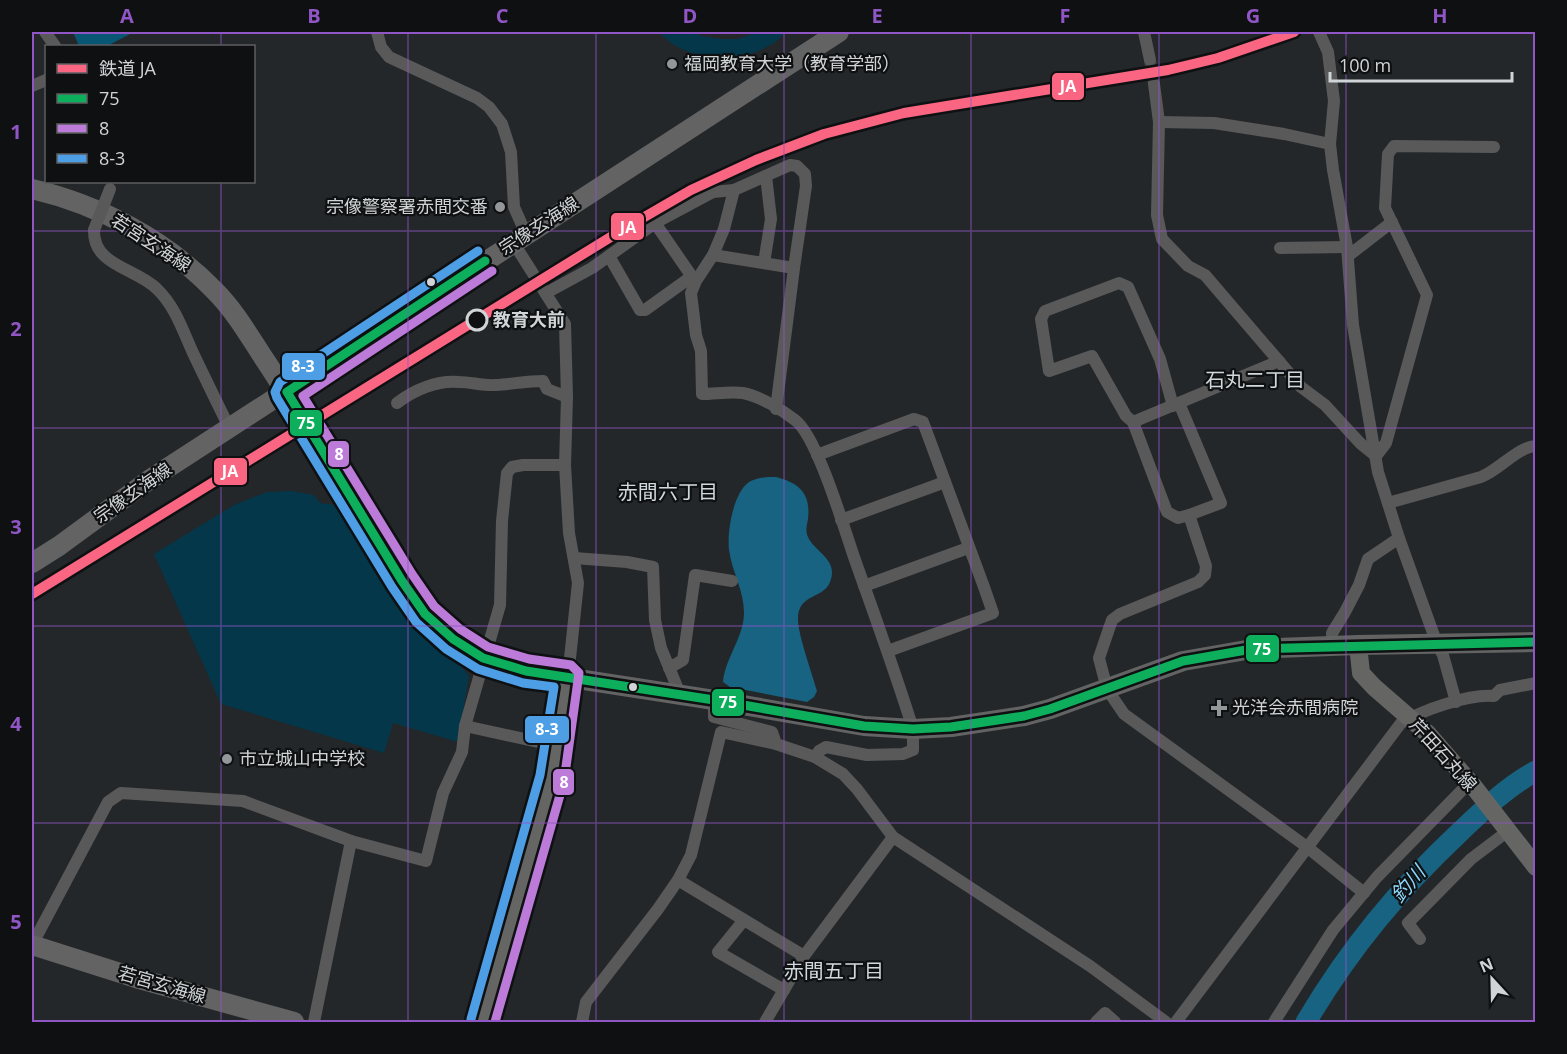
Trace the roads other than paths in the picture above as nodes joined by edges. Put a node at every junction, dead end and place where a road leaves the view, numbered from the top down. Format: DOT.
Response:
graph roads {
  1 [pos="45,32"];
  2 [pos="377,32"];
  3 [pos="839,32"];
  4 [pos="1144,32"];
  5 [pos="1319,32"];
  6 [pos="53,45"];
  7 [pos="1150,60"];
  8 [pos="1154,84"];
  9 [pos="1159,122"];
  10 [pos="1330,144"];
  11 [pos="1494,147"];
  12 [pos="766,176"];
  13 [pos="113,185"];
  14 [pos="32,189"];
  15 [pos="734,190"];
  16 [pos="1392,222"];
  17 [pos="655,223"];
  18 [pos="520,238"];
  19 [pos="1280,248"];
  20 [pos="1347,251"];
  21 [pos="712,255"];
  22 [pos="609,256"];
  23 [pos="764,263"];
  24 [pos="794,268"];
  25 [pos="693,279"];
  26 [pos="545,291"];
  27 [pos="1279,361"];
  28 [pos="287,392"];
  29 [pos="567,397"];
  30 [pos="397,402"];
  31 [pos="1176,404"];
  32 [pos="776,409"];
  33 [pos="1133,422"];
  34 [pos="230,429"];
  35 [pos="1536,446"];
  36 [pos="817,455"];
  37 [pos="1376,456"];
  38 [pos="565,465"];
  39 [pos="945,482"];
  40 [pos="1388,503"];
  41 [pos="1190,515"];
  42 [pos="841,520"];
  43 [pos="1399,538"];
  44 [pos="968,548"];
  45 [pos="574,558"];
  46 [pos="32,563"];
  47 [pos="732,581"];
  48 [pos="864,586"];
  49 [pos="1536,642"];
  50 [pos="1437,644"];
  51 [pos="1358,645"];
  52 [pos="1332,646"];
  53 [pos="888,651"];
  54 [pos="483,658"];
  55 [pos="669,668"];
  56 [pos="568,677"];
  57 [pos="1536,683"];
  58 [pos="1107,688"];
  59 [pos="680,694"];
  60 [pos="714,700"];
  61 [pos="1456,702"];
  62 [pos="1411,718"];
  63 [pos="465,726"];
  64 [pos="914,729"];
  65 [pos="776,744"];
  66 [pos="557,746"];
  67 [pos="815,757"];
  68 [pos="1472,784"];
  69 [pos="1508,831"];
  70 [pos="893,837"];
  71 [pos="351,841"];
  72 [pos="1307,847"];
  73 [pos="1536,867"];
  74 [pos="678,880"];
  75 [pos="1364,893"];
  76 [pos="744,920"];
  77 [pos="1420,939"];
  78 [pos="32,945"];
  79 [pos="804,956"];
  80 [pos="784,990"];
  81 [pos="294,1023"];
  82 [pos="314,1023"];
  83 [pos="483,1023"];
  84 [pos="582,1023"];
  85 [pos="765,1023"];
  86 [pos="1096,1023"];
  87 [pos="1115,1023"];
  88 [pos="1166,1023"];
  89 [pos="1176,1023"];
  90 [pos="1274,1023"];
  1 -- 6 [label="street"];
  2 -- 18 [label="street"];
  3 -- 18 [label="main road, 宗像玄海線"];
  4 -- 7 [label="street"];
  5 -- 10 [label="street"];
  8 -- 9 [label="street"];
  9 -- 10 [label="street"];
  9 -- 27 [label="street"];
  10 -- 20 [label="street"];
  11 -- 16 [label="street"];
  12 -- 15 [label="street"];
  12 -- 23 [label="street"];
  12 -- 24 [label="street"];
  13 -- 34 [label="street, bridge"];
  14 -- 28 [label="main road, 若宮玄海線"];
  15 -- 17 [label="street"];
  15 -- 21 [label="street"];
  16 -- 20 [label="street"];
  16 -- 37 [label="street"];
  17 -- 22 [label="street"];
  17 -- 25 [label="street"];
  18 -- 26 [label="street"];
  18 -- 28 [label="main road, 宗像玄海線"];
  19 -- 20 [label="street"];
  20 -- 37 [label="street"];
  21 -- 23 [label="street"];
  21 -- 25 [label="street"];
  22 -- 25 [label="street"];
  22 -- 26 [label="street"];
  23 -- 24 [label="street"];
  24 -- 32 [label="street"];
  25 -- 32 [label="street"];
  26 -- 29 [label="street"];
  27 -- 31 [label="street"];
  27 -- 37 [label="street"];
  28 -- 34 [label="main road, 宗像玄海線"];
  28 -- 54 [label="main road, 若宮玄海線"];
  29 -- 30 [label="street"];
  29 -- 38 [label="street"];
  31 -- 33 [label="street"];
  31 -- 33 [label="street"];
  31 -- 41 [label="street"];
  32 -- 36 [label="street"];
  33 -- 41 [label="street"];
  34 -- 46 [label="main road, 宗像玄海線"];
  35 -- 40 [label="street"];
  36 -- 39 [label="street"];
  36 -- 42 [label="street"];
  37 -- 40 [label="street"];
  38 -- 45 [label="street"];
  38 -- 54 [label="street"];
  39 -- 42 [label="street"];
  39 -- 44 [label="street"];
  40 -- 43 [label="street"];
  41 -- 58 [label="street"];
  42 -- 48 [label="street"];
  43 -- 50 [label="street"];
  43 -- 52 [label="street"];
  44 -- 48 [label="street"];
  44 -- 53 [label="street"];
  45 -- 55 [label="street"];
  45 -- 56 [label="street"];
  47 -- 55 [label="street"];
  48 -- 53 [label="street"];
  49 -- 50 [label="main road, 若宮玄海線"];
  50 -- 51 [label="main road, 若宮玄海線"];
  50 -- 61 [label="street"];
  51 -- 52 [label="main road, 若宮玄海線"];
  51 -- 62 [label="main road, 芹田石丸線"];
  52 -- 58 [label="main road, 若宮玄海線"];
  53 -- 64 [label="street"];
  54 -- 56 [label="main road, 若宮玄海線"];
  54 -- 63 [label="street"];
  55 -- 59 [label="street"];
  56 -- 59 [label="main road, 若宮玄海線"];
  56 -- 66 [label="main road"];
  57 -- 61 [label="street"];
  58 -- 64 [label="main road, 若宮玄海線"];
  58 -- 72 [label="street"];
  59 -- 60 [label="main road, 若宮玄海線"];
  60 -- 64 [label="main road, 若宮玄海線"];
  60 -- 65 [label="street"];
  61 -- 62 [label="street"];
  62 -- 68 [label="main road, 芹田石丸線"];
  62 -- 72 [label="street"];
  63 -- 66 [label="street"];
  63 -- 71 [label="street"];
  64 -- 67 [label="street"];
  65 -- 67 [label="street"];
  65 -- 74 [label="street"];
  66 -- 83 [label="main road"];
  67 -- 70 [label="street"];
  68 -- 69 [label="main road, 芹田石丸線"];
  68 -- 75 [label="street"];
  69 -- 73 [label="main road, 芹田石丸線"];
  69 -- 77 [label="street"];
  70 -- 79 [label="street"];
  70 -- 88 [label="street"];
  71 -- 78 [label="street"];
  71 -- 82 [label="street"];
  72 -- 75 [label="street"];
  72 -- 89 [label="street"];
  74 -- 76 [label="street"];
  74 -- 84 [label="street"];
  75 -- 90 [label="street"];
  76 -- 79 [label="street"];
  76 -- 80 [label="street"];
  78 -- 81 [label="main road, 若宮玄海線"];
  79 -- 80 [label="street"];
  80 -- 85 [label="street"];
  86 -- 87 [label="street"];
}
